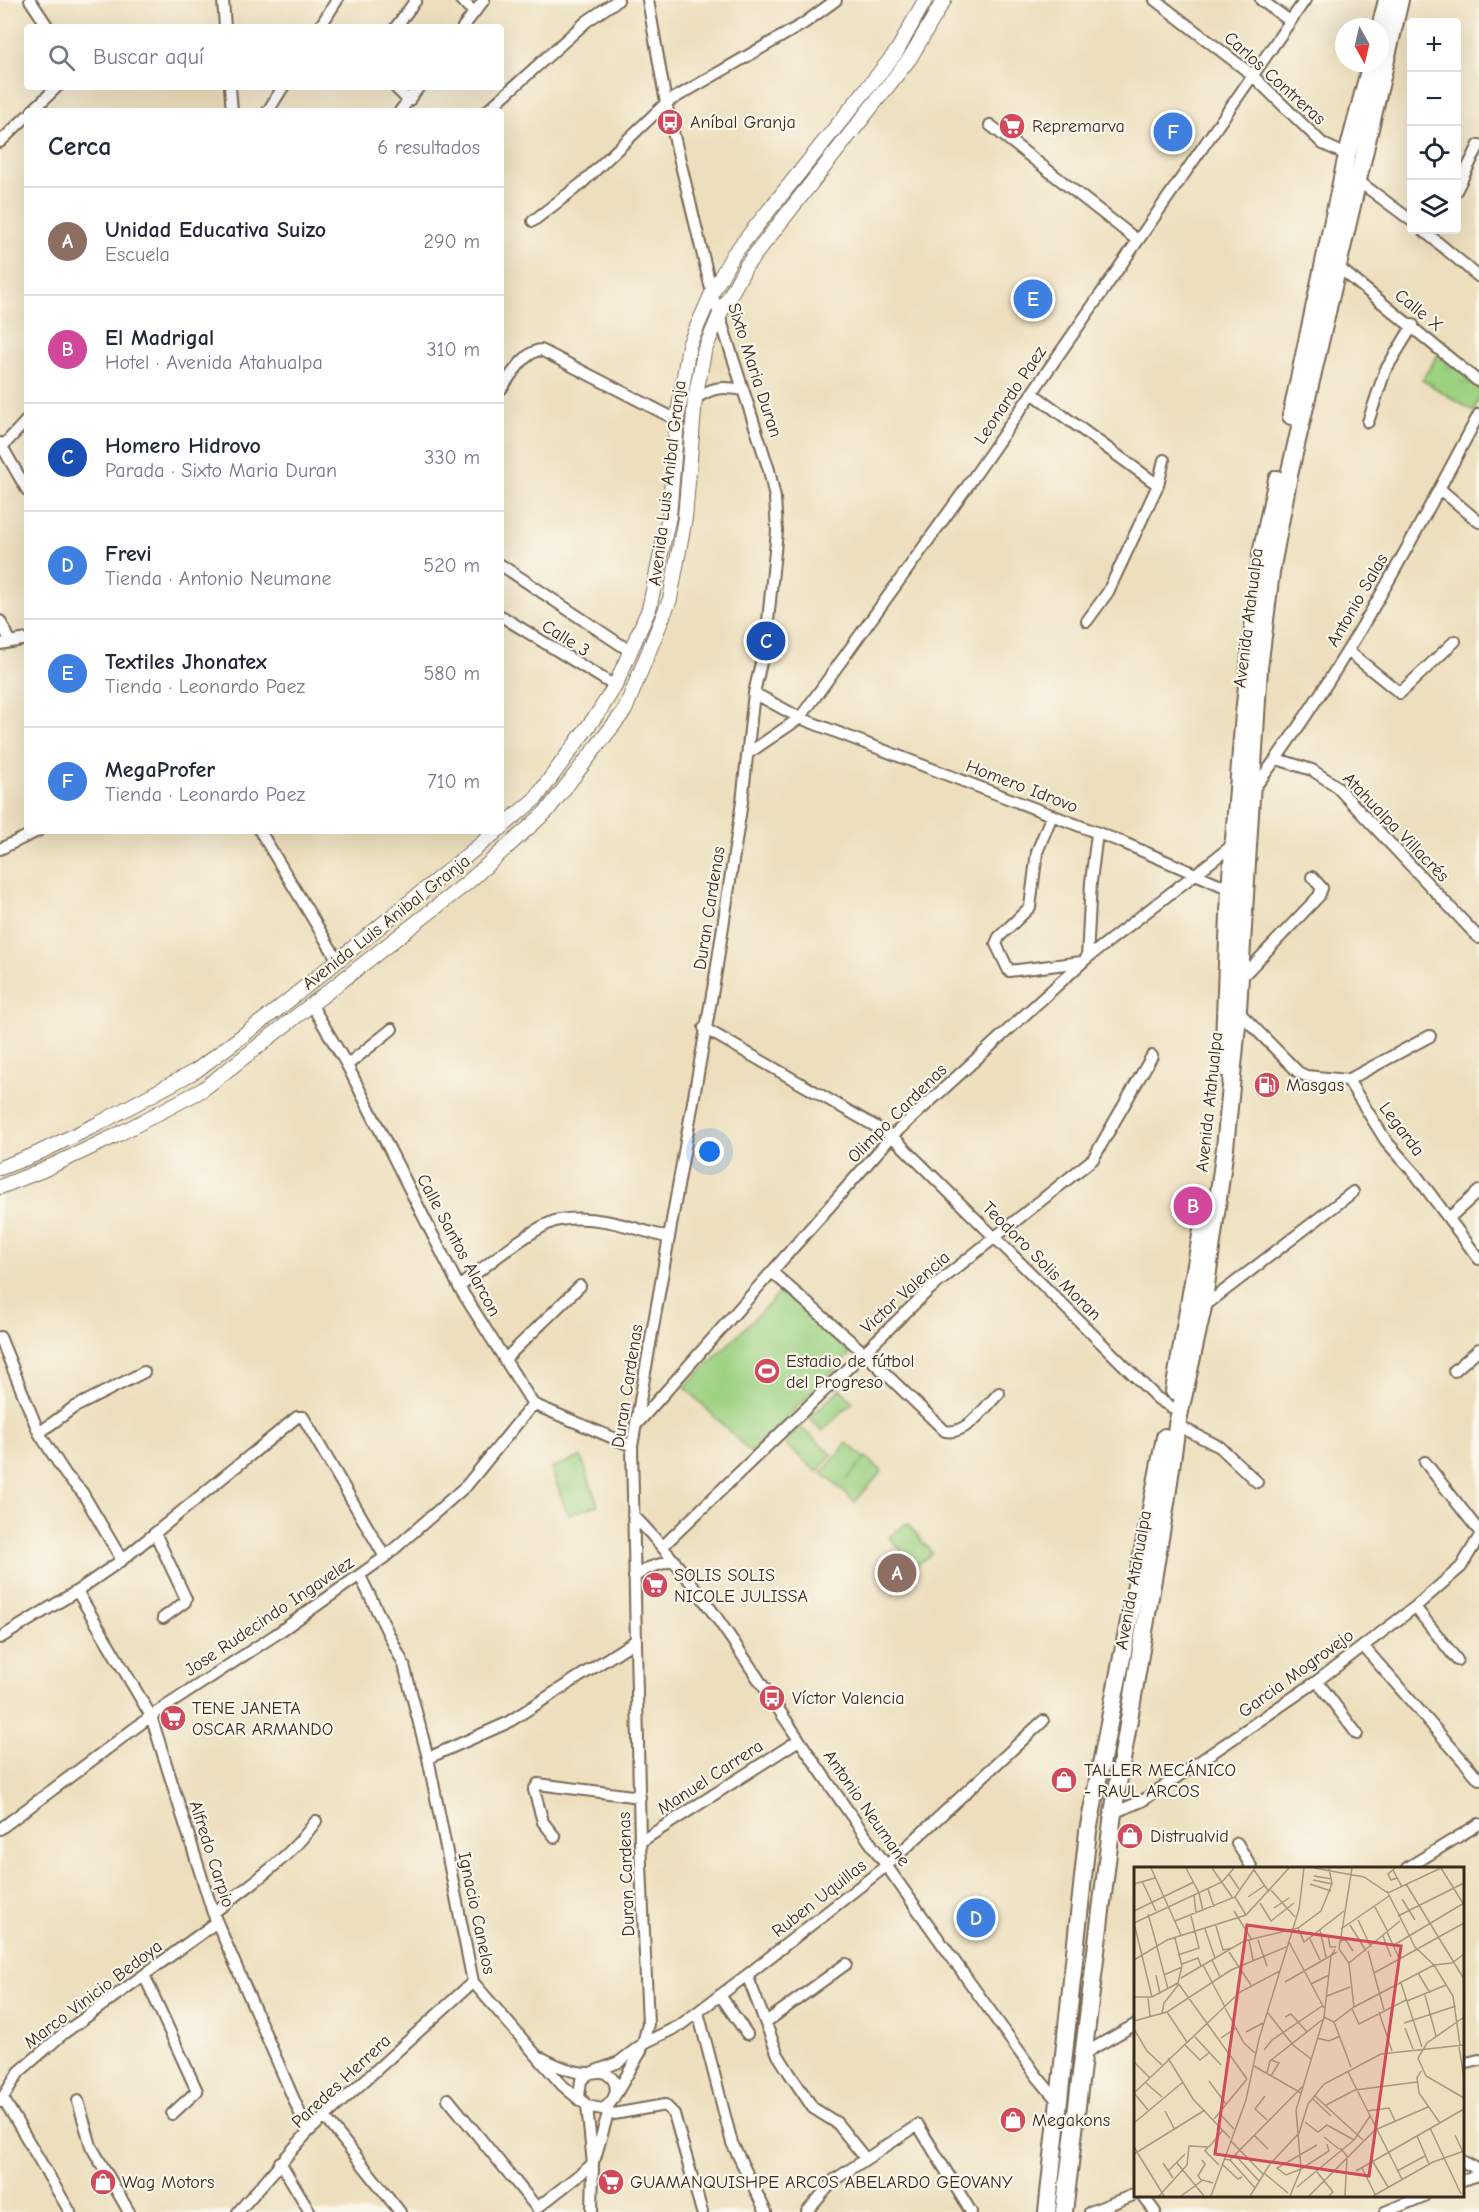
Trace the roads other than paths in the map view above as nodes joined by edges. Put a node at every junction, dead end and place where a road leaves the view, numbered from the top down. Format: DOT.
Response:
graph roads {
  1 [pos="30,0"];
  2 [pos="223,0"];
  3 [pos="338,0"];
  4 [pos="416,0"];
  5 [pos="460,0"];
  6 [pos="483,0"];
  7 [pos="618,0"];
  8 [pos="648,0"];
  9 [pos="836,0"];
  10 [pos="925,0"];
  11 [pos="944,0"];
  12 [pos="1155,0"];
  13 [pos="1261,0"];
  14 [pos="1305,0"];
  15 [pos="1387,0"];
  16 [pos="1400,0"];
  17 [pos="474,12"];
  18 [pos="1382,18"];
  19 [pos="1290,21"];
  20 [pos="46,24"];
  21 [pos="225,24"];
  22 [pos="326,24"];
  23 [pos="398,24"];
  24 [pos="465,24"];
  25 [pos="1369,72"];
  26 [pos="1251,74"];
  27 [pos="54,90"];
  28 [pos="230,90"];
  29 [pos="281,90"];
  30 [pos="398,90"];
  31 [pos="417,90"];
  32 [pos="409,101"];
  33 [pos="666,103"];
  34 [pos="35,108"];
  35 [pos="232,108"];
  36 [pos="270,108"];
  37 [pos="403,108"];
  38 [pos="490,108"];
  39 [pos="24,119"];
  40 [pos="990,125"];
  41 [pos="0,142"];
  42 [pos="1478,148"];
  43 [pos="1347,155"];
  44 [pos="1357,180"];
  45 [pos="1461,181"];
  46 [pos="1407,217"];
  47 [pos="533,221"];
  48 [pos="1438,234"];
  49 [pos="1137,240"];
  50 [pos="1337,266"];
  51 [pos="1479,277"];
  52 [pos="712,293"];
  53 [pos="720,314"];
  54 [pos="1413,325"];
  55 [pos="1479,382"];
  56 [pos="504,385"];
  57 [pos="743,390"];
  58 [pos="1032,393"];
  59 [pos="695,399"];
  60 [pos="1479,414"];
  61 [pos="677,420"];
  62 [pos="1368,422"];
  63 [pos="24,423"];
  64 [pos="1,447"];
  65 [pos="1164,460"];
  66 [pos="24,485"];
  67 [pos="1158,485"];
  68 [pos="1440,489"];
  69 [pos="1479,522"];
  70 [pos="504,567"];
  71 [pos="504,618"];
  72 [pos="0,621"];
  73 [pos="1087,621"];
  74 [pos="24,640"];
  75 [pos="1455,641"];
  76 [pos="6,643"];
  77 [pos="630,651"];
  78 [pos="1348,651"];
  79 [pos="615,686"];
  80 [pos="754,693"];
  81 [pos="800,718"];
  82 [pos="747,754"];
  83 [pos="1277,759"];
  84 [pos="1251,794"];
  85 [pos="1052,815"];
  86 [pos="504,825"];
  87 [pos="1097,833"];
  88 [pos="32,834"];
  89 [pos="262,834"];
  90 [pos="493,834"];
  91 [pos="1234,844"];
  92 [pos="0,849"];
  93 [pos="1195,874"];
  94 [pos="1312,877"];
  95 [pos="1230,889"];
  96 [pos="1479,938"];
  97 [pos="337,959"];
  98 [pos="1084,960"];
  99 [pos="1239,979"];
  100 [pos="311,1004"];
  101 [pos="1231,1008"];
  102 [pos="704,1028"];
  103 [pos="392,1029"];
  104 [pos="1430,1036"];
  105 [pos="1152,1056"];
  106 [pos="347,1065"];
  107 [pos="1348,1080"];
  108 [pos="892,1136"];
  109 [pos="0,1168"];
  110 [pos="0,1187"];
  111 [pos="1479,1191"];
  112 [pos="1353,1192"];
  113 [pos="1449,1218"];
  114 [pos="669,1238"];
  115 [pos="994,1238"];
  116 [pos="1479,1259"];
  117 [pos="773,1273"];
  118 [pos="580,1286"];
  119 [pos="459,1287"];
  120 [pos="1203,1307"];
  121 [pos="0,1337"];
  122 [pos="1479,1349"];
  123 [pos="863,1352"];
  124 [pos="504,1360"];
  125 [pos="1454,1371"];
  126 [pos="144,1372"];
  127 [pos="999,1393"];
  128 [pos="533,1404"];
  129 [pos="1171,1407"];
  130 [pos="636,1425"];
  131 [pos="1177,1425"];
  132 [pos="39,1433"];
  133 [pos="632,1446"];
  134 [pos="1425,1462"];
  135 [pos="1257,1482"];
  136 [pos="633,1515"];
  137 [pos="1479,1531"];
  138 [pos="155,1533"];
  139 [pos="1479,1537"];
  140 [pos="663,1546"];
  141 [pos="384,1557"];
  142 [pos="122,1560"];
  143 [pos="674,1560"];
  144 [pos="360,1576"];
  145 [pos="634,1577"];
  146 [pos="77,1591"];
  147 [pos="1415,1607"];
  148 [pos="163,1618"];
  149 [pos="0,1638"];
  150 [pos="635,1641"];
  151 [pos="1363,1646"];
  152 [pos="1457,1660"];
  153 [pos="1317,1681"];
  154 [pos="151,1716"];
  155 [pos="1043,1721"];
  156 [pos="1357,1734"];
  157 [pos="799,1740"];
  158 [pos="429,1758"];
  159 [pos="1479,1779"];
  160 [pos="640,1797"];
  161 [pos="1113,1814"];
  162 [pos="316,1821"];
  163 [pos="1479,1824"];
  164 [pos="0,1829"];
  165 [pos="555,1837"];
  166 [pos="640,1842"];
  167 [pos="1237,1843"];
  168 [pos="886,1866"];
  169 [pos="1251,1867"];
  170 [pos="1410,1867"];
  171 [pos="215,1918"];
  172 [pos="846,1964"];
  173 [pos="144,1974"];
  174 [pos="747,1975"];
  175 [pos="473,1982"];
  176 [pos="720,1995"];
  177 [pos="698,2012"];
  178 [pos="766,2022"];
  179 [pos="1134,2026"];
  180 [pos="747,2034"];
  181 [pos="645,2043"];
  182 [pos="1083,2054"];
  183 [pos="537,2055"];
  184 [pos="1479,2060"];
  185 [pos="1464,2064"];
  186 [pos="591,2073"];
  187 [pos="614,2098"];
  188 [pos="448,2099"];
  189 [pos="1,2100"];
  190 [pos="78,2101"];
  191 [pos="1058,2102"];
  192 [pos="584,2104"];
  193 [pos="172,2114"];
  194 [pos="608,2115"];
  195 [pos="325,2117"];
  196 [pos="1074,2121"];
  197 [pos="308,2132"];
  198 [pos="865,2158"];
  199 [pos="280,2162"];
  200 [pos="1464,2162"];
  201 [pos="593,2164"];
  202 [pos="1479,2170"];
  203 [pos="1479,2175"];
  204 [pos="1464,2179"];
  205 [pos="1134,2195"];
  206 [pos="1144,2197"];
  207 [pos="1422,2197"];
  208 [pos="70,2212"];
  209 [pos="129,2212"];
  210 [pos="238,2212"];
  211 [pos="310,2212"];
  212 [pos="400,2212"];
  213 [pos="592,2212"];
  214 [pos="702,2212"];
  215 [pos="766,2212"];
  216 [pos="807,2212"];
  217 [pos="971,2212"];
  218 [pos="1047,2212"];
  219 [pos="1064,2212"];
  220 [pos="1090,2212"];
  221 [pos="1155,2212"];
  222 [pos="1385,2212"];
  1 -- 20 [label="street"];
  2 -- 21 [label="street"];
  3 -- 22 [label="street"];
  4 -- 23 [label="street"];
  5 -- 17 [label="street"];
  6 -- 17 [label="street"];
  7 -- 38 [label="street"];
  8 -- 33 [label="street, Sixto Maria Duran"];
  9 -- 33 [label="street"];
  10 -- 52 [label="main road, Avenida Luis Anibal Granja"];
  11 -- 53 [label="main road, Avenida Luis Anibal Granja"];
  12 -- 26 [label="street, Carlos Contreras"];
  13 -- 19 [label="street"];
  14 -- 19 [label="street, Leonardo Paez"];
  15 -- 18 [label="highway"];
  16 -- 44 [label="highway, Avenida Atahualpa"];
  17 -- 24 [label="street"];
  19 -- 26 [label="street, Leonardo Paez"];
  25 -- 43 [label="highway, Avenida Atahualpa"];
  26 -- 43 [label="street, Carlos Contreras"];
  26 -- 49 [label="street, Leonardo Paez"];
  27 -- 34 [label="street"];
  28 -- 35 [label="street"];
  29 -- 36 [label="street"];
  30 -- 32 [label="street"];
  31 -- 32 [label="street"];
  32 -- 37 [label="street"];
  33 -- 47 [label="street"];
  33 -- 52 [label="street, Sixto Maria Duran"];
  39 -- 41 [label="street"];
  40 -- 49 [label="street"];
  42 -- 45 [label="street"];
  43 -- 91 [label="highway, Avenida Atahualpa"];
  44 -- 46 [label="street"];
  44 -- 50 [label="highway, Avenida Atahualpa"];
  48 -- 51 [label="street"];
  49 -- 58 [label="street, Leonardo Paez"];
  50 -- 54 [label="street, Calle X"];
  50 -- 84 [label="highway, Avenida Atahualpa"];
  52 -- 53 [label="street, Sixto Maria Duran"];
  52 -- 61 [label="main road, Avenida Luis Anibal Granja"];
  53 -- 57 [label="street, Sixto Maria Duran"];
  53 -- 59 [label="main road, Avenida Luis Anibal Granja"];
  54 -- 55 [label="street, Calle X"];
  54 -- 62 [label="street"];
  56 -- 61 [label="street"];
  57 -- 59 [label="street"];
  57 -- 80 [label="street, Sixto Maria Duran"];
  58 -- 67 [label="street"];
  58 -- 81 [label="street, Leonardo Paez"];
  59 -- 100 [label="main road, Avenida Luis Anibal Granja"];
  60 -- 68 [label="street, Antonio Salas"];
  61 -- 77 [label="main road, Avenida Luis Anibal Granja"];
  63 -- 64 [label="street"];
  64 -- 66 [label="street"];
  65 -- 67 [label="street"];
  67 -- 73 [label="street"];
  68 -- 69 [label="street"];
  68 -- 78 [label="street, Antonio Salas"];
  70 -- 77 [label="street"];
  71 -- 79 [label="street, Calle 3"];
  72 -- 76 [label="street"];
  74 -- 76 [label="street"];
  75 -- 78 [label="street"];
  77 -- 79 [label="main road, Avenida Luis Anibal Granja"];
  78 -- 83 [label="street, Antonio Salas"];
  79 -- 86 [label="main road, Avenida Luis Anibal Granja"];
  80 -- 81 [label="street, Homero Idrovo"];
  80 -- 82 [label="street, Sixto Maria Duran"];
  81 -- 82 [label="street"];
  81 -- 85 [label="street, Homero Idrovo"];
  82 -- 102 [label="street, Duran Cardenas"];
  83 -- 84 [label="street, Antonio Salas"];
  83 -- 96 [label="street, Atahualpa Villacrés"];
  84 -- 99 [label="highway, Avenida Atahualpa"];
  85 -- 87 [label="street, Homero Idrovo"];
  85 -- 98 [label="street"];
  87 -- 93 [label="street, Homero Idrovo"];
  87 -- 98 [label="street"];
  88 -- 92 [label="street"];
  89 -- 97 [label="street"];
  90 -- 97 [label="main road, Avenida Luis Anibal Granja"];
  91 -- 93 [label="street, Olimpo Cardenas"];
  91 -- 95 [label="highway, Avenida Atahualpa"];
  93 -- 95 [label="street, Homero Idrovo"];
  93 -- 98 [label="street, Olimpo Cardenas"];
  94 -- 99 [label="street"];
  95 -- 101 [label="highway, Avenida Atahualpa"];
  97 -- 109 [label="main road, Avenida Luis Anibal Granja"];
  98 -- 108 [label="street, Olimpo Cardenas"];
  99 -- 101 [label="highway, Avenida Atahualpa"];
  100 -- 106 [label="street, Calle Santos Alarcon"];
  100 -- 110 [label="main road, Avenida Luis Anibal Granja"];
  101 -- 107 [label="street"];
  101 -- 120 [label="highway, Avenida Atahualpa"];
  101 -- 129 [label="highway, Avenida Atahualpa"];
  102 -- 108 [label="street, Teodoro Solis Moran"];
  102 -- 114 [label="street, Duran Cardenas"];
  103 -- 106 [label="street"];
  104 -- 107 [label="street"];
  105 -- 115 [label="street, Victor Valencia"];
  106 -- 119 [label="street, Calle Santos Alarcon"];
  107 -- 113 [label="street, Legarda"];
  108 -- 115 [label="street, Teodoro Solis Moran"];
  108 -- 117 [label="street, Olimpo Cardenas"];
  111 -- 113 [label="street"];
  112 -- 120 [label="street"];
  113 -- 116 [label="street, Legarda"];
  114 -- 119 [label="street"];
  114 -- 130 [label="street, Duran Cardenas"];
  115 -- 123 [label="street, Victor Valencia"];
  115 -- 129 [label="street, Teodoro Solis Moran"];
  117 -- 123 [label="street"];
  117 -- 130 [label="street, Olimpo Cardenas"];
  118 -- 124 [label="street"];
  119 -- 124 [label="street, Calle Santos Alarcon"];
  120 -- 131 [label="highway, Avenida Atahualpa"];
  121 -- 132 [label="street"];
  122 -- 125 [label="street"];
  123 -- 127 [label="street"];
  123 -- 140 [label="street, Victor Valencia"];
  124 -- 128 [label="street, Calle Santos Alarcon"];
  126 -- 132 [label="street"];
  128 -- 133 [label="street"];
  128 -- 141 [label="street, Jose Rudecindo Ingavelez"];
  129 -- 191 [label="highway, Avenida Atahualpa"];
  130 -- 133 [label="street, Duran Cardenas"];
  131 -- 135 [label="street"];
  131 -- 161 [label="highway, Avenida Atahualpa"];
  132 -- 142 [label="street"];
  133 -- 136 [label="street, Duran Cardenas"];
  134 -- 137 [label="street"];
  136 -- 140 [label="street, Antonio Neumane"];
  136 -- 145 [label="street, Duran Cardenas"];
  138 -- 141 [label="street"];
  138 -- 142 [label="street"];
  138 -- 148 [label="street"];
  139 -- 147 [label="street, Garcia Mogrovejo"];
  140 -- 143 [label="street, Antonio Neumane"];
  141 -- 144 [label="street, Jose Rudecindo Ingavelez"];
  142 -- 146 [label="street"];
  143 -- 145 [label="street"];
  143 -- 157 [label="street, Antonio Neumane"];
  144 -- 154 [label="street, Jose Rudecindo Ingavelez"];
  144 -- 158 [label="street, Ignacio Canelos"];
  145 -- 150 [label="street, Duran Cardenas"];
  146 -- 149 [label="street"];
  146 -- 154 [label="street, Alfredo Carpio"];
  147 -- 151 [label="street, Garcia Mogrovejo"];
  147 -- 152 [label="street"];
  150 -- 158 [label="street"];
  150 -- 160 [label="street, Duran Cardenas"];
  151 -- 153 [label="street, Garcia Mogrovejo"];
  151 -- 159 [label="street"];
  153 -- 156 [label="street"];
  153 -- 161 [label="street, Garcia Mogrovejo"];
  154 -- 164 [label="street, Jose Rudecindo Ingavelez"];
  154 -- 171 [label="street, Alfredo Carpio"];
  155 -- 168 [label="street, Ruben Uquillas"];
  157 -- 166 [label="street, Manuel Carrera"];
  157 -- 168 [label="street, Antonio Neumane"];
  158 -- 175 [label="street, Ignacio Canelos"];
  160 -- 165 [label="street"];
  160 -- 166 [label="street, Duran Cardenas"];
  161 -- 182 [label="highway, Avenida Atahualpa"];
  162 -- 171 [label="street, Marco Vinicio Bedoya"];
  163 -- 170 [label="street"];
  166 -- 181 [label="street, Duran Cardenas"];
  167 -- 169 [label="street"];
  168 -- 174 [label="street, Ruben Uquillas"];
  168 -- 191 [label="street, Antonio Neumane"];
  171 -- 173 [label="street, Marco Vinicio Bedoya"];
  171 -- 197 [label="street, Alfredo Carpio"];
  172 -- 178 [label="street"];
  173 -- 189 [label="street, Marco Vinicio Bedoya"];
  173 -- 193 [label="street"];
  174 -- 176 [label="street, Ruben Uquillas"];
  174 -- 178 [label="street"];
  175 -- 183 [label="street, Ignacio Canelos"];
  175 -- 195 [label="street, Paredes Herrera"];
  176 -- 177 [label="street, Ruben Uquillas"];
  176 -- 180 [label="street"];
  177 -- 181 [label="street, Ruben Uquillas"];
  177 -- 215 [label="street"];
  178 -- 198 [label="street"];
  179 -- 182 [label="street"];
  181 -- 186 [label="street"];
  181 -- 187 [label="street"];
  182 -- 196 [label="highway, Avenida Atahualpa"];
  183 -- 186 [label="street, Ignacio Canelos"];
  183 -- 192 [label="street, Ignacio Canelos"];
  184 -- 185 [label="street"];
  186 -- 187 [label="street"];
  186 -- 192 [label="street"];
  187 -- 192 [label="street"];
  187 -- 194 [label="street"];
  188 -- 201 [label="street"];
  189 -- 208 [label="street"];
  190 -- 209 [label="street"];
  191 -- 196 [label="street, Antonio Neumane"];
  191 -- 218 [label="highway, Avenida Atahualpa"];
  192 -- 201 [label="street"];
  194 -- 201 [label="street"];
  194 -- 214 [label="street"];
  195 -- 197 [label="street, Paredes Herrera"];
  195 -- 212 [label="street"];
  196 -- 219 [label="highway, Avenida Atahualpa"];
  197 -- 199 [label="street, Paredes Herrera"];
  198 -- 216 [label="street"];
  198 -- 217 [label="street"];
  199 -- 210 [label="street, Paredes Herrera"];
  199 -- 211 [label="street"];
  200 -- 202 [label="street"];
  201 -- 213 [label="street"];
  203 -- 204 [label="street"];
  205 -- 220 [label="street"];
  206 -- 221 [label="street"];
  207 -- 222 [label="street"];
}
